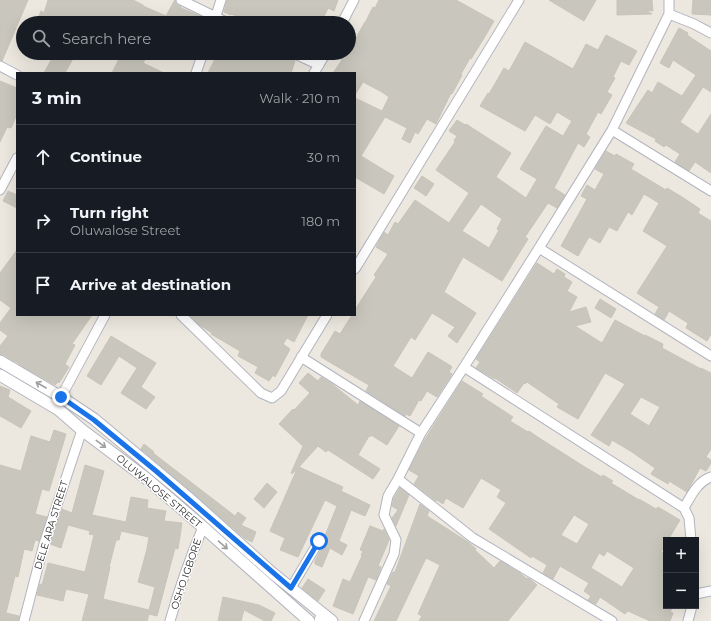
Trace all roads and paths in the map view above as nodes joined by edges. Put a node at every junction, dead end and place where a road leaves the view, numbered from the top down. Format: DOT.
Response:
graph roads {
  1 [pos="181,0"];
  2 [pos="221,0"];
  3 [pos="354,0"];
  4 [pos="519,0"];
  5 [pos="670,0"];
  6 [pos="669,14"];
  7 [pos="207,16"];
  8 [pos="215,16"];
  9 [pos="346,16"];
  10 [pos="711,33"];
  11 [pos="201,60"];
  12 [pos="308,60"];
  13 [pos="322,60"];
  14 [pos="319,65"];
  15 [pos="0,66"];
  16 [pos="196,72"];
  17 [pos="315,72"];
  18 [pos="16,74"];
  19 [pos="612,130"];
  20 [pos="16,160"];
  21 [pos="0,190"];
  22 [pos="711,191"];
  23 [pos="539,248"];
  24 [pos="356,267"];
  25 [pos="104,316"];
  26 [pos="182,316"];
  27 [pos="326,316"];
  28 [pos="711,356"];
  29 [pos="301,357"];
  30 [pos="0,361"];
  31 [pos="464,367"];
  32 [pos="0,375"];
  33 [pos="61,397"];
  34 [pos="82,430"];
  35 [pos="421,433"];
  36 [pos="711,477"];
  37 [pos="398,479"];
  38 [pos="191,500"];
  39 [pos="684,508"];
  40 [pos="183,510"];
  41 [pos="203,527"];
  42 [pos="691,537"];
  43 [pos="319,541"];
  44 [pos="291,588"];
  45 [pos="711,591"];
  46 [pos="699,593"];
  47 [pos="691,609"];
  48 [pos="320,617"];
  49 [pos="24,621"];
  50 [pos="170,621"];
  51 [pos="309,621"];
  52 [pos="332,621"];
  53 [pos="364,621"];
  54 [pos="612,621"];
  55 [pos="688,621"];
  1 -- 7 [label="street"];
  2 -- 8 [label="street"];
  3 -- 9 [label="street"];
  4 -- 24 [label="street"];
  5 -- 6 [label="street"];
  6 -- 10 [label="street"];
  6 -- 19 [label="street"];
  11 -- 16 [label="street"];
  12 -- 14 [label="street"];
  13 -- 14 [label="street"];
  14 -- 17 [label="street"];
  15 -- 18 [label="street"];
  19 -- 22 [label="street"];
  19 -- 23 [label="street"];
  20 -- 21 [label="street"];
  23 -- 28 [label="street"];
  23 -- 31 [label="street"];
  25 -- 33 [label="street"];
  26 -- 29 [label="street"];
  27 -- 29 [label="street"];
  29 -- 35 [label="street"];
  33 -- 30 [label="street, OLUWALOSE STREET, one-way"];
  31 -- 35 [label="street"];
  31 -- 39 [label="street"];
  32 -- 34 [label="street, OLUWALOSE STREET"];
  33 -- 38 [label="street, OLUWALOSE STREET"];
  34 -- 40 [label="street, OLUWALOSE STREET, one-way"];
  34 -- 49 [label="street, DELE ARA STREET"];
  35 -- 37 [label="street"];
  36 -- 39 [label="street"];
  37 -- 53 [label="street"];
  37 -- 54 [label="street"];
  38 -- 40 [label="street"];
  38 -- 44 [label="street, OLUWALOSE STREET"];
  39 -- 42 [label="street"];
  40 -- 41 [label="street, OLUWALOSE STREET"];
  41 -- 50 [label="street, OSHO IGBORE"];
  41 -- 51 [label="street, OLUWALOSE STREET, one-way"];
  43 -- 44 [label="street"];
  44 -- 48 [label="street, OLUWALOSE STREET"];
  45 -- 46 [label="street"];
  47 -- 55 [label="street"];
  48 -- 52 [label="street, OLUWALOSE STREET"];
}
